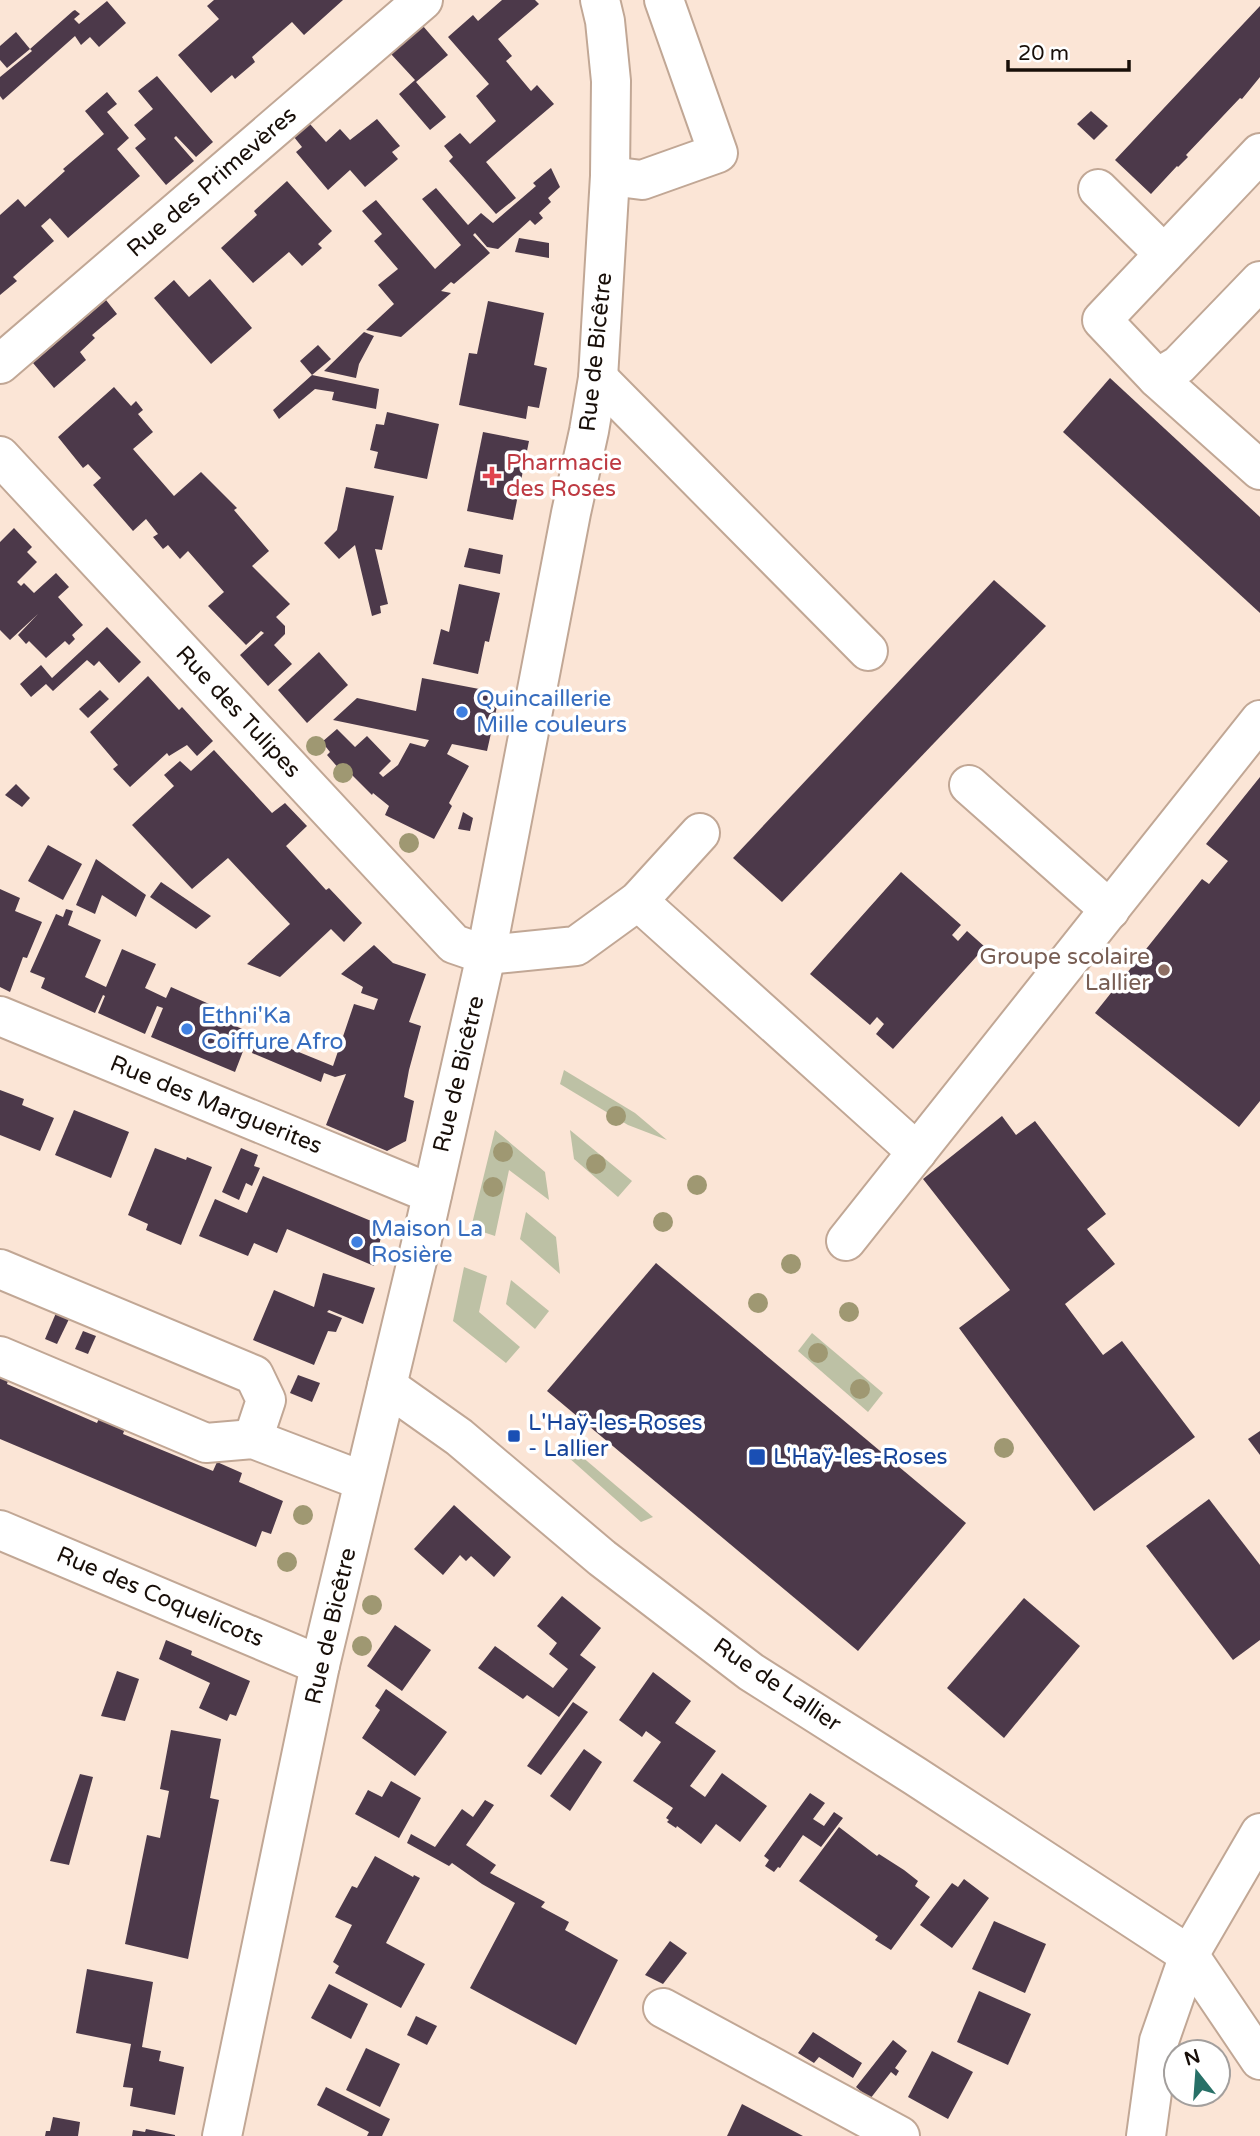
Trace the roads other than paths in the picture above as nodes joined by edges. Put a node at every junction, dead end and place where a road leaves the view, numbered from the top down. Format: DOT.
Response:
graph roads {
  1 [pos="423,0"];
  2 [pos="600,0"];
  3 [pos="664,0"];
  4 [pos="1260,153"];
  5 [pos="610,176"];
  6 [pos="1098,189"];
  7 [pos="1164,254"];
  8 [pos="1260,281"];
  9 [pos="0,364"];
  10 [pos="1157,378"];
  11 [pos="597,379"];
  12 [pos="0,456"];
  13 [pos="1260,470"];
  14 [pos="868,652"];
  15 [pos="1260,720"];
  16 [pos="969,785"];
  17 [pos="700,832"];
  18 [pos="638,901"];
  19 [pos="1110,910"];
  20 [pos="486,955"];
  21 [pos="0,1016"];
  22 [pos="917,1152"];
  23 [pos="432,1194"];
  24 [pos="846,1241"];
  25 [pos="0,1269"];
  26 [pos="0,1356"];
  27 [pos="387,1386"];
  28 [pos="253,1439"];
  29 [pos="363,1481"];
  30 [pos="0,1530"];
  31 [pos="320,1664"];
  32 [pos="1260,1833"];
  33 [pos="1189,1955"];
  34 [pos="663,2008"];
  35 [pos="1260,2060"];
  36 [pos="222,2136"];
  37 [pos="901,2136"];
  38 [pos="1146,2136"];
  1 -- 9 [label="street, Rue des Primevères"];
  2 -- 5 [label="street, Rue de Bicêtre"];
  3 -- 5 [label="street"];
  4 -- 7 [label="street"];
  5 -- 11 [label="street, Rue de Bicêtre"];
  6 -- 7 [label="street"];
  7 -- 10 [label="street"];
  8 -- 10 [label="street"];
  10 -- 13 [label="street"];
  11 -- 14 [label="street"];
  11 -- 20 [label="street, Rue de Bicêtre"];
  12 -- 20 [label="street, Rue des Tulipes"];
  15 -- 19 [label="street"];
  16 -- 19 [label="street"];
  17 -- 18 [label="street"];
  18 -- 20 [label="street"];
  18 -- 22 [label="street"];
  19 -- 22 [label="street"];
  20 -- 23 [label="street, Rue de Bicêtre"];
  21 -- 23 [label="street, Rue des Marguerites"];
  22 -- 24 [label="street"];
  23 -- 27 [label="street, Rue de Bicêtre"];
  25 -- 28 [label="street"];
  26 -- 28 [label="street"];
  27 -- 29 [label="street, Rue de Bicêtre"];
  27 -- 33 [label="street, Rue de Lallier"];
  28 -- 29 [label="street"];
  29 -- 31 [label="street, Rue de Bicêtre"];
  30 -- 31 [label="street, Rue des Coquelicots"];
  31 -- 36 [label="street, Rue de Bicêtre"];
  32 -- 33 [label="street"];
  33 -- 35 [label="street"];
  33 -- 38 [label="street"];
  34 -- 37 [label="street"];
}
